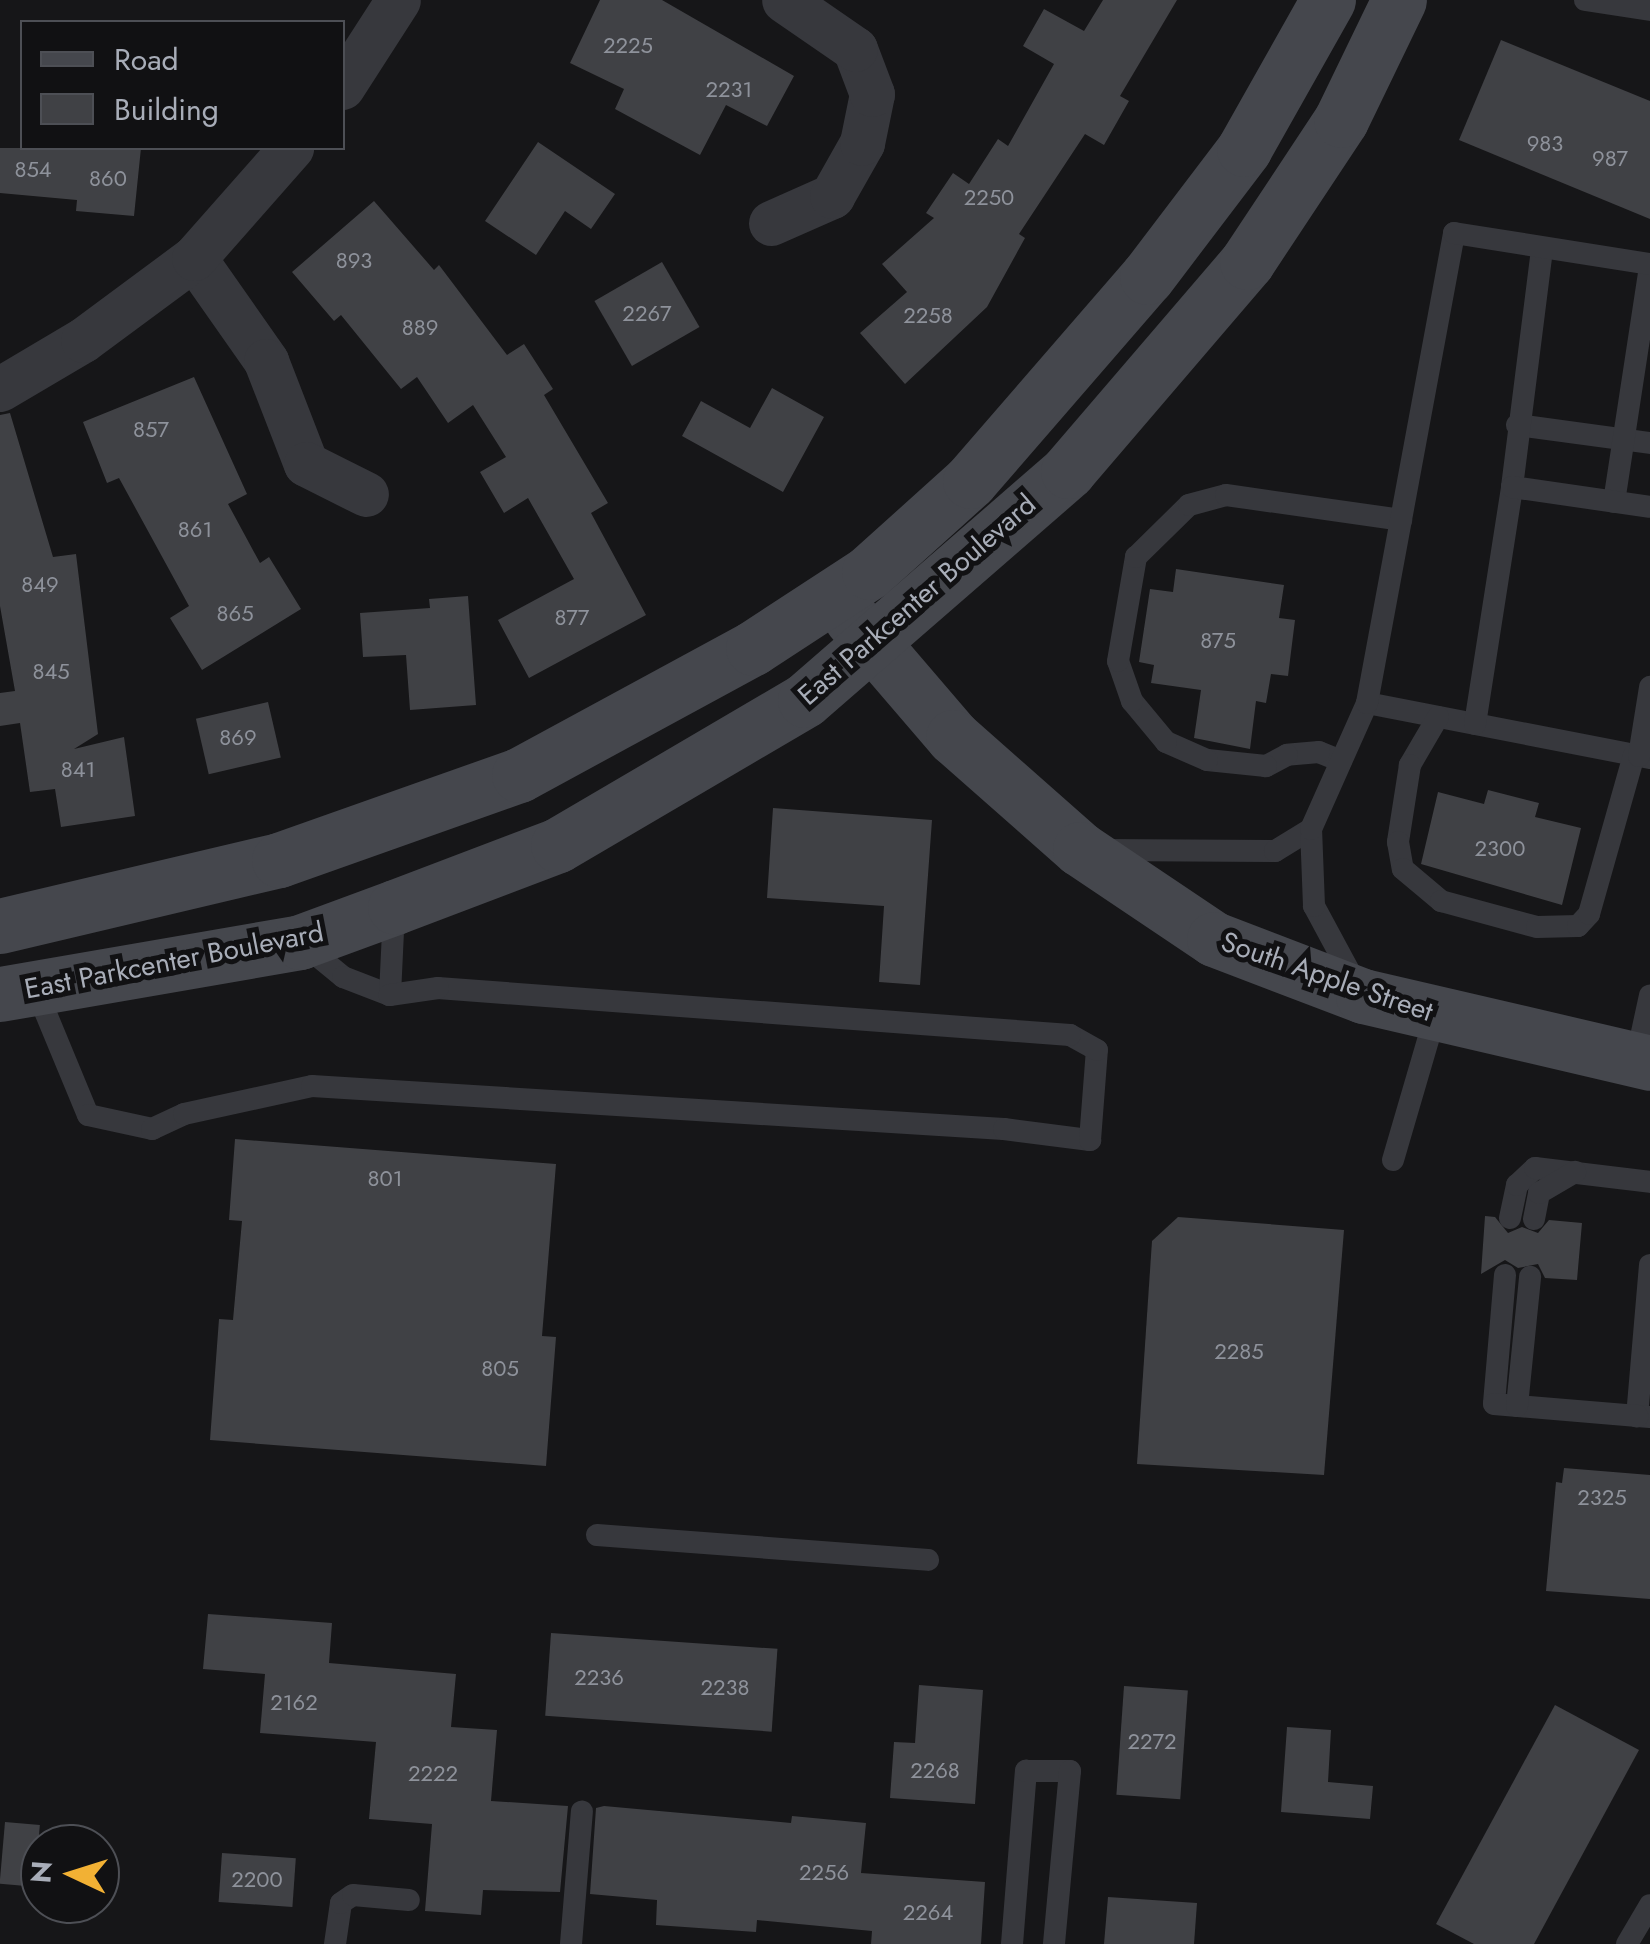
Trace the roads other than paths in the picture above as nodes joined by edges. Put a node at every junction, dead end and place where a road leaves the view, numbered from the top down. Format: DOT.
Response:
graph roads {
  1 [pos="398,0"];
  2 [pos="784,0"];
  3 [pos="1328,0"];
  4 [pos="1399,0"];
  5 [pos="1586,0"];
  6 [pos="1643,5"];
  7 [pos="345,83"];
  8 [pos="289,150"];
  9 [pos="771,223"];
  10 [pos="1542,248"];
  11 [pos="194,258"];
  12 [pos="1650,265"];
  13 [pos="0,388"];
  14 [pos="1517,425"];
  15 [pos="1623,440"];
  16 [pos="1650,443"];
  17 [pos="1512,487"];
  18 [pos="366,494"];
  19 [pos="1614,502"];
  20 [pos="1650,507"];
  21 [pos="1401,520"];
  22 [pos="833,596"];
  23 [pos="872,644"];
  24 [pos="1650,688"];
  25 [pos="1367,702"];
  26 [pos="1438,716"];
  27 [pos="1475,724"];
  28 [pos="1641,756"];
  29 [pos="1341,761"];
  30 [pos="1311,829"];
  31 [pos="1080,850"];
  32 [pos="394,907"];
  33 [pos="0,926"];
  34 [pos="300,942"];
  35 [pos="18,993"];
  36 [pos="1650,994"];
  37 [pos="390,996"];
  38 [pos="1362,996"];
  39 [pos="1435,1016"];
  40 [pos="1643,1062"];
  41 [pos="1393,1160"];
  42 [pos="1583,1170"];
  43 [pos="1650,1182"];
  44 [pos="1510,1218"];
  45 [pos="1534,1219"];
  46 [pos="1650,1266"];
  47 [pos="1504,1275"];
  48 [pos="1530,1277"];
  49 [pos="1518,1406"];
  50 [pos="1644,1416"];
  51 [pos="597,1535"];
  52 [pos="928,1560"];
  53 [pos="582,1811"];
  54 [pos="409,1900"];
  55 [pos="1650,1906"];
  56 [pos="335,1944"];
  57 [pos="571,1944"];
  58 [pos="1012,1944"];
  59 [pos="1054,1944"];
  60 [pos="1626,1944"];
  1 -- 7 [label="street"];
  2 -- 9 [label="street"];
  3 -- 22 [label="main road, East Parkcenter Boulevard"];
  4 -- 23 [label="main road, East Parkcenter Boulevard"];
  5 -- 6 [label="lane"];
  8 -- 11 [label="street"];
  10 -- 12 [label="lane"];
  10 -- 14 [label="lane"];
  10 -- 21 [label="lane"];
  11 -- 13 [label="street"];
  11 -- 18 [label="street"];
  12 -- 15 [label="lane"];
  14 -- 15 [label="lane"];
  14 -- 17 [label="lane"];
  15 -- 16 [label="lane"];
  15 -- 19 [label="lane"];
  17 -- 19 [label="lane"];
  17 -- 27 [label="lane"];
  19 -- 20 [label="lane"];
  21 -- 25 [label="lane"];
  21 -- 29 [label="lane"];
  22 -- 23 [label="main road, South Apple Street"];
  22 -- 33 [label="main road, East Parkcenter Boulevard"];
  23 -- 31 [label="main road, South Apple Street"];
  23 -- 32 [label="main road, East Parkcenter Boulevard"];
  24 -- 28 [label="lane"];
  25 -- 26 [label="lane"];
  25 -- 29 [label="lane"];
  26 -- 27 [label="lane"];
  26 -- 28 [label="lane"];
  27 -- 28 [label="lane"];
  29 -- 30 [label="lane"];
  30 -- 31 [label="lane"];
  30 -- 38 [label="lane"];
  31 -- 38 [label="main road, South Apple Street"];
  32 -- 34 [label="main road, East Parkcenter Boulevard"];
  32 -- 37 [label="lane"];
  34 -- 35 [label="main road, East Parkcenter Boulevard"];
  34 -- 37 [label="lane"];
  35 -- 37 [label="lane"];
  36 -- 40 [label="lane"];
  38 -- 39 [label="main road, South Apple Street"];
  39 -- 40 [label="main road, South Apple Street"];
  39 -- 41 [label="lane"];
  42 -- 43 [label="lane"];
  42 -- 44 [label="lane"];
  42 -- 45 [label="lane"];
  46 -- 50 [label="lane"];
  47 -- 49 [label="lane"];
  48 -- 49 [label="lane"];
  49 -- 50 [label="lane"];
  51 -- 52 [label="lane"];
  53 -- 57 [label="lane"];
  54 -- 56 [label="lane"];
  55 -- 60 [label="lane"];
  58 -- 59 [label="lane"];
}
